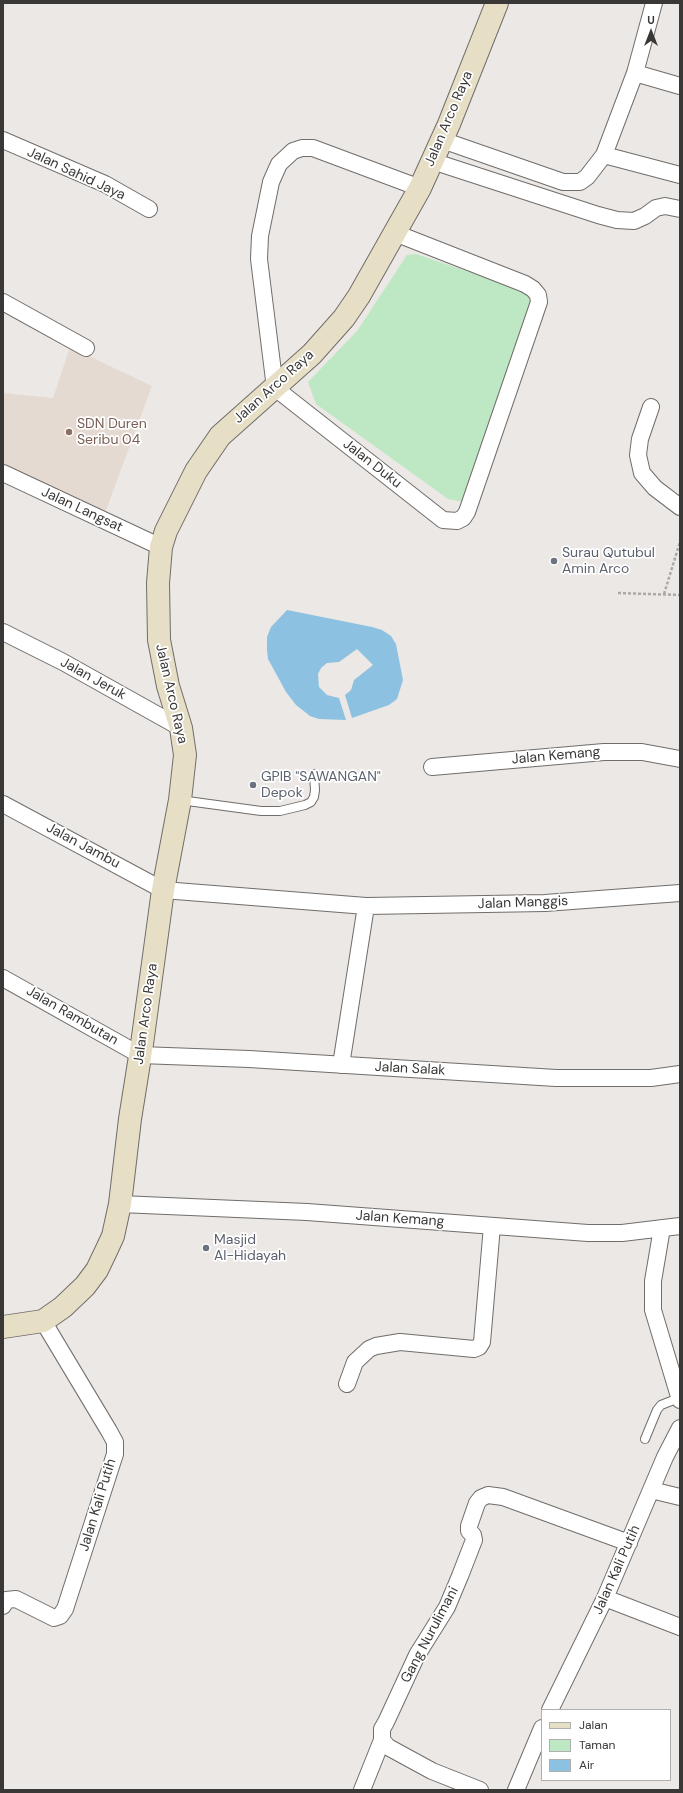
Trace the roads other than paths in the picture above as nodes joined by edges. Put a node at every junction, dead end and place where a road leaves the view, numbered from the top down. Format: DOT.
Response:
graph roads {
  1 [pos="496,3"];
  2 [pos="654,3"];
  3 [pos="635,74"];
  4 [pos="680,86"];
  5 [pos="3,140"];
  6 [pos="442,140"];
  7 [pos="604,155"];
  8 [pos="432,161"];
  9 [pos="680,175"];
  10 [pos="420,188"];
  11 [pos="149,209"];
  12 [pos="680,209"];
  13 [pos="395,233"];
  14 [pos="3,302"];
  15 [pos="86,348"];
  16 [pos="275,388"];
  17 [pos="651,408"];
  18 [pos="3,473"];
  19 [pos="680,506"];
  20 [pos="161,547"];
  21 [pos="3,632"];
  22 [pos="181,728"];
  23 [pos="680,758"];
  24 [pos="432,767"];
  25 [pos="314,774"];
  26 [pos="180,800"];
  27 [pos="3,804"];
  28 [pos="163,890"];
  29 [pos="680,893"];
  30 [pos="366,906"];
  31 [pos="3,978"];
  32 [pos="140,1055"];
  33 [pos="341,1065"];
  34 [pos="680,1074"];
  35 [pos="120,1204"];
  36 [pos="492,1226"];
  37 [pos="680,1226"];
  38 [pos="662,1228"];
  39 [pos="43,1321"];
  40 [pos="3,1327"];
  41 [pos="347,1384"];
  42 [pos="680,1399"];
  43 [pos="680,1428"];
  44 [pos="645,1439"];
  45 [pos="651,1490"];
  46 [pos="680,1497"];
  47 [pos="629,1543"];
  48 [pos="605,1598"];
  49 [pos="3,1606"];
  50 [pos="680,1627"];
  51 [pos="550,1709"];
  52 [pos="541,1730"];
  53 [pos="382,1740"];
  54 [pos="362,1790"];
  55 [pos="480,1790"];
  56 [pos="516,1790"];
  1 -- 6 [label="main road, Jalan Arco Raya"];
  2 -- 3 [label="street"];
  3 -- 4 [label="street"];
  3 -- 7 [label="street"];
  5 -- 11 [label="street, Jalan Sahid Jaya"];
  6 -- 7 [label="street"];
  6 -- 8 [label="main road, Jalan Arco Raya"];
  7 -- 9 [label="street"];
  8 -- 10 [label="main road, Jalan Arco Raya"];
  8 -- 12 [label="street"];
  10 -- 13 [label="main road, Jalan Arco Raya"];
  10 -- 16 [label="street"];
  13 -- 16 [label="main road, Jalan Arco Raya"];
  13 -- 16 [label="street, Jalan Duku"];
  14 -- 15 [label="street"];
  16 -- 20 [label="main road, Jalan Arco Raya"];
  17 -- 19 [label="street"];
  18 -- 20 [label="street, Jalan Langsat"];
  20 -- 22 [label="main road, Jalan Arco Raya"];
  21 -- 22 [label="street, Jalan Jeruk"];
  22 -- 26 [label="main road, Jalan Arco Raya"];
  23 -- 24 [label="street, Jalan Kemang"];
  25 -- 26 [label="lane"];
  26 -- 28 [label="main road, Jalan Arco Raya"];
  27 -- 28 [label="street, Jalan Jambu"];
  28 -- 30 [label="street, Jalan Manggis"];
  28 -- 32 [label="main road, Jalan Arco Raya"];
  29 -- 30 [label="street, Jalan Manggis"];
  30 -- 33 [label="street"];
  31 -- 32 [label="street, Jalan Rambutan"];
  32 -- 33 [label="street, Jalan Salak"];
  32 -- 35 [label="main road, Jalan Arco Raya"];
  33 -- 34 [label="street, Jalan Salak"];
  35 -- 36 [label="street, Jalan Kemang"];
  35 -- 39 [label="main road, Jalan Arco Raya"];
  36 -- 38 [label="street, Jalan Kemang"];
  36 -- 41 [label="street"];
  37 -- 38 [label="street, Jalan Kemang"];
  38 -- 42 [label="street"];
  39 -- 40 [label="main road, Jalan Arco Raya"];
  39 -- 49 [label="street, Jalan Kali Putih"];
  42 -- 44 [label="lane"];
  43 -- 45 [label="street, Jalan Kali Putih"];
  45 -- 46 [label="street"];
  45 -- 47 [label="street, Jalan Kali Putih"];
  47 -- 48 [label="street, Jalan Kali Putih"];
  47 -- 53 [label="street, Gang Nurulimani"];
  48 -- 50 [label="street"];
  48 -- 51 [label="street, Jalan Kali Putih"];
  52 -- 56 [label="street"];
  53 -- 54 [label="street"];
  53 -- 55 [label="street"];
}
